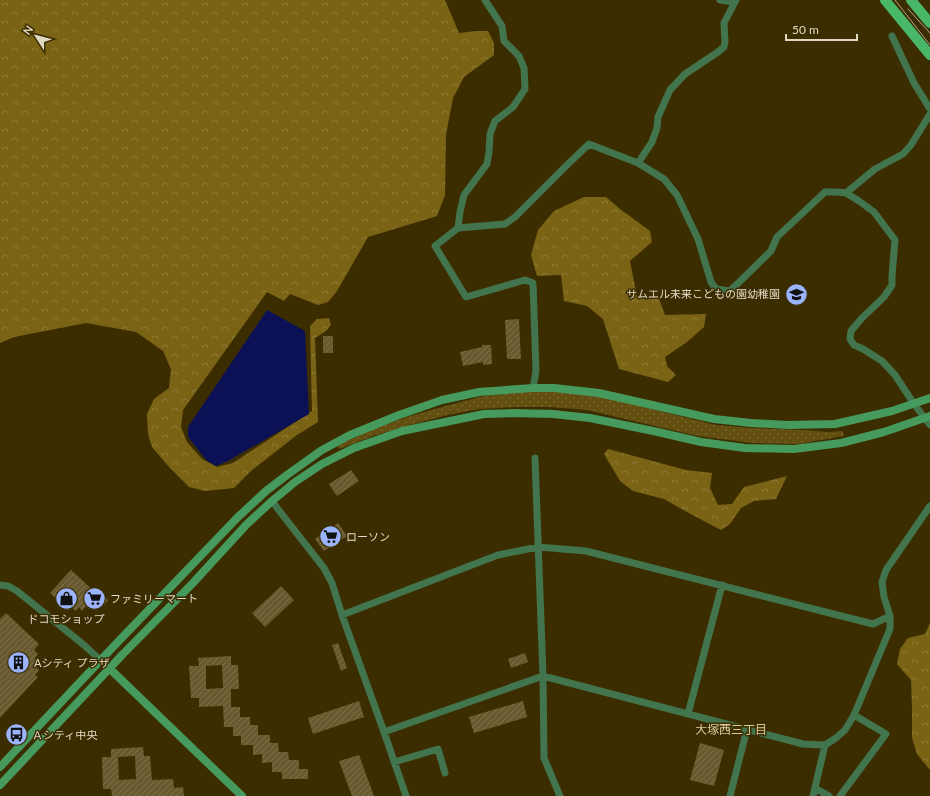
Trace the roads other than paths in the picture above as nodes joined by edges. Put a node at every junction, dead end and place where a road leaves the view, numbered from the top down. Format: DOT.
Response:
graph roads {
  1 [pos="485,0"];
  2 [pos="720,0"];
  3 [pos="885,0"];
  4 [pos="911,0"];
  5 [pos="735,1"];
  6 [pos="930,23"];
  7 [pos="892,36"];
  8 [pos="930,54"];
  9 [pos="930,110"];
  10 [pos="930,114"];
  11 [pos="638,163"];
  12 [pos="846,193"];
  13 [pos="458,228"];
  14 [pos="533,388"];
  15 [pos="930,398"];
  16 [pos="914,404"];
  17 [pos="928,417"];
  18 [pos="930,425"];
  19 [pos="535,458"];
  20 [pos="272,501"];
  21 [pos="930,506"];
  22 [pos="538,547"];
  23 [pos="722,584"];
  24 [pos="0,585"];
  25 [pos="342,615"];
  26 [pos="890,616"];
  27 [pos="100,660"];
  28 [pos="110,669"];
  29 [pos="543,676"];
  30 [pos="688,714"];
  31 [pos="854,715"];
  32 [pos="747,729"];
  33 [pos="384,732"];
  34 [pos="825,745"];
  35 [pos="394,762"];
  36 [pos="0,767"];
  37 [pos="445,773"];
  38 [pos="0,785"];
  39 [pos="815,788"];
  40 [pos="242,796"];
  41 [pos="406,796"];
  42 [pos="560,796"];
  43 [pos="730,796"];
  44 [pos="813,796"];
  45 [pos="829,796"];
  46 [pos="840,796"];
  1 -- 13 [label="street"];
  2 -- 5 [label="street"];
  3 -- 8 [label="main road"];
  4 -- 6 [label="main road"];
  5 -- 11 [label="street"];
  7 -- 9 [label="street"];
  10 -- 12 [label="street"];
  11 -- 12 [label="street"];
  11 -- 13 [label="street"];
  12 -- 16 [label="street"];
  13 -- 14 [label="street"];
  14 -- 16 [label="street"];
  14 -- 27 [label="street"];
  15 -- 16 [label="street"];
  16 -- 17 [label="street"];
  17 -- 18 [label="street"];
  17 -- 20 [label="street"];
  19 -- 22 [label="street"];
  20 -- 25 [label="street"];
  20 -- 28 [label="street"];
  21 -- 26 [label="street"];
  22 -- 23 [label="street"];
  22 -- 25 [label="street"];
  22 -- 29 [label="street"];
  23 -- 26 [label="street"];
  23 -- 30 [label="street"];
  24 -- 27 [label="street"];
  25 -- 33 [label="street"];
  26 -- 31 [label="street"];
  27 -- 28 [label="street"];
  27 -- 36 [label="street"];
  28 -- 38 [label="street"];
  28 -- 40 [label="street"];
  29 -- 30 [label="street"];
  29 -- 33 [label="street"];
  29 -- 42 [label="street"];
  30 -- 32 [label="street"];
  31 -- 34 [label="street"];
  31 -- 46 [label="street"];
  32 -- 34 [label="street"];
  32 -- 43 [label="street"];
  33 -- 35 [label="street"];
  34 -- 39 [label="street"];
  35 -- 37 [label="street"];
  35 -- 41 [label="street"];
  39 -- 44 [label="street"];
  39 -- 45 [label="street"];
}
